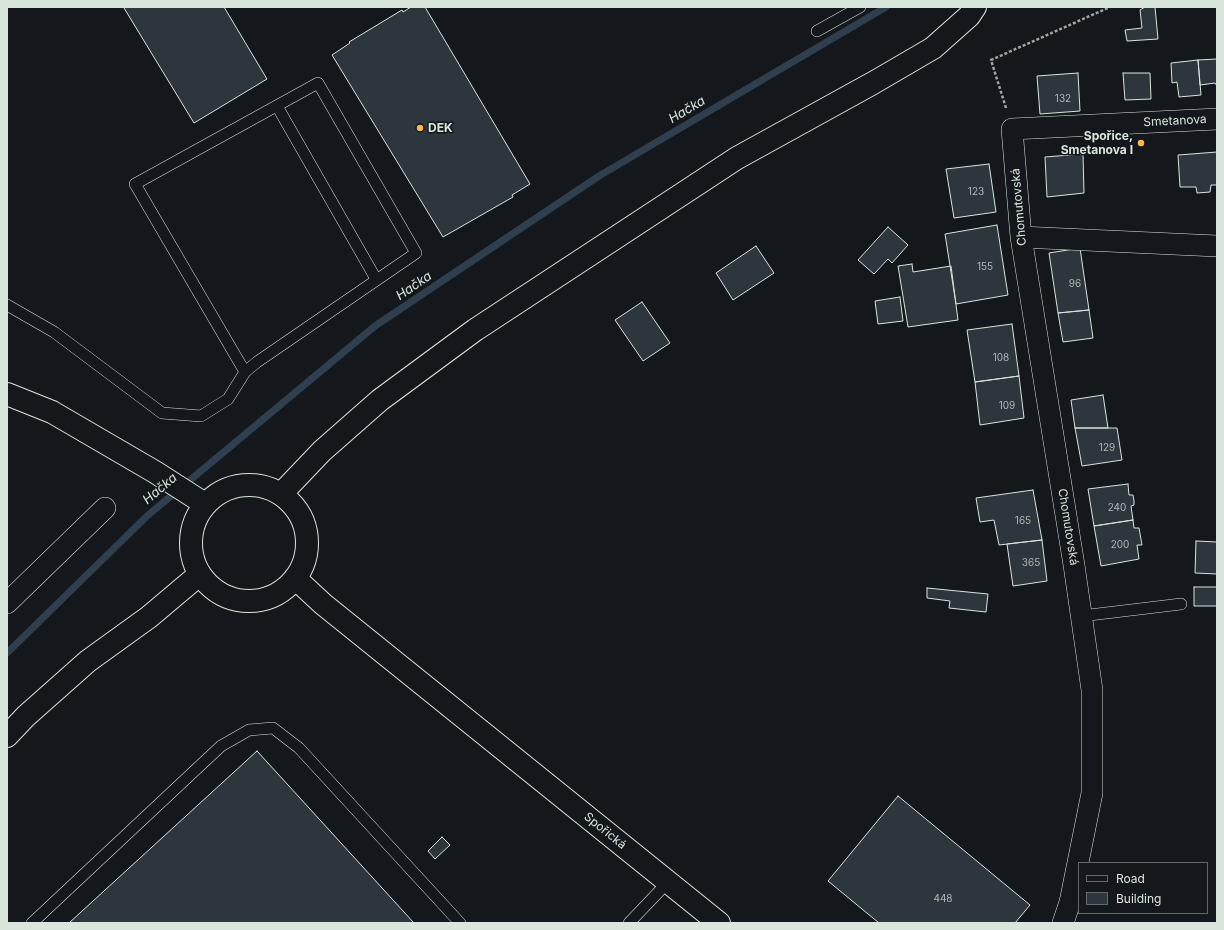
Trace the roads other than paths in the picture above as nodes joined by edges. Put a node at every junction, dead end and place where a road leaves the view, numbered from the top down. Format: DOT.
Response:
graph roads {
  1 [pos="860,7"];
  2 [pos="975,7"];
  3 [pos="817,31"];
  4 [pos="277,106"];
  5 [pos="1217,119"];
  6 [pos="1012,130"];
  7 [pos="1021,237"];
  8 [pos="1217,246"];
  9 [pos="376,279"];
  10 [pos="7,305"];
  11 [pos="245,372"];
  12 [pos="7,394"];
  13 [pos="281,494"];
  14 [pos="202,502"];
  15 [pos="104,508"];
  16 [pos="200,574"];
  17 [pos="295,578"];
  18 [pos="7,603"];
  19 [pos="1181,604"];
  20 [pos="1081,616"];
  21 [pos="7,736"];
  22 [pos="1078,862"];
  23 [pos="1078,863"];
  24 [pos="668,882"];
  25 [pos="32,923"];
  26 [pos="460,923"];
  27 [pos="629,923"];
  28 [pos="719,923"];
  29 [pos="1064,923"];
  1 -- 3 [label="lane"];
  2 -- 13 [label="street"];
  4 -- 9 [label="lane"];
  4 -- 9 [label="lane"];
  4 -- 11 [label="lane"];
  5 -- 6 [label="street, Smetanova"];
  6 -- 7 [label="street, Chomutovská"];
  7 -- 8 [label="street"];
  7 -- 20 [label="street, Chomutovská"];
  9 -- 11 [label="lane"];
  10 -- 11 [label="lane"];
  12 -- 14 [label="street"];
  13 -- 14 [label="street"];
  13 -- 17 [label="street"];
  14 -- 16 [label="street"];
  15 -- 18 [label="street"];
  16 -- 17 [label="street"];
  16 -- 21 [label="street"];
  17 -- 24 [label="street, Spořická"];
  19 -- 20 [label="lane"];
  20 -- 22 [label="street, Chomutovská"];
  23 -- 29 [label="street, Chomutovská"];
  24 -- 27 [label="lane"];
  24 -- 28 [label="street, Spořická"];
  25 -- 26 [label="lane"];
}
